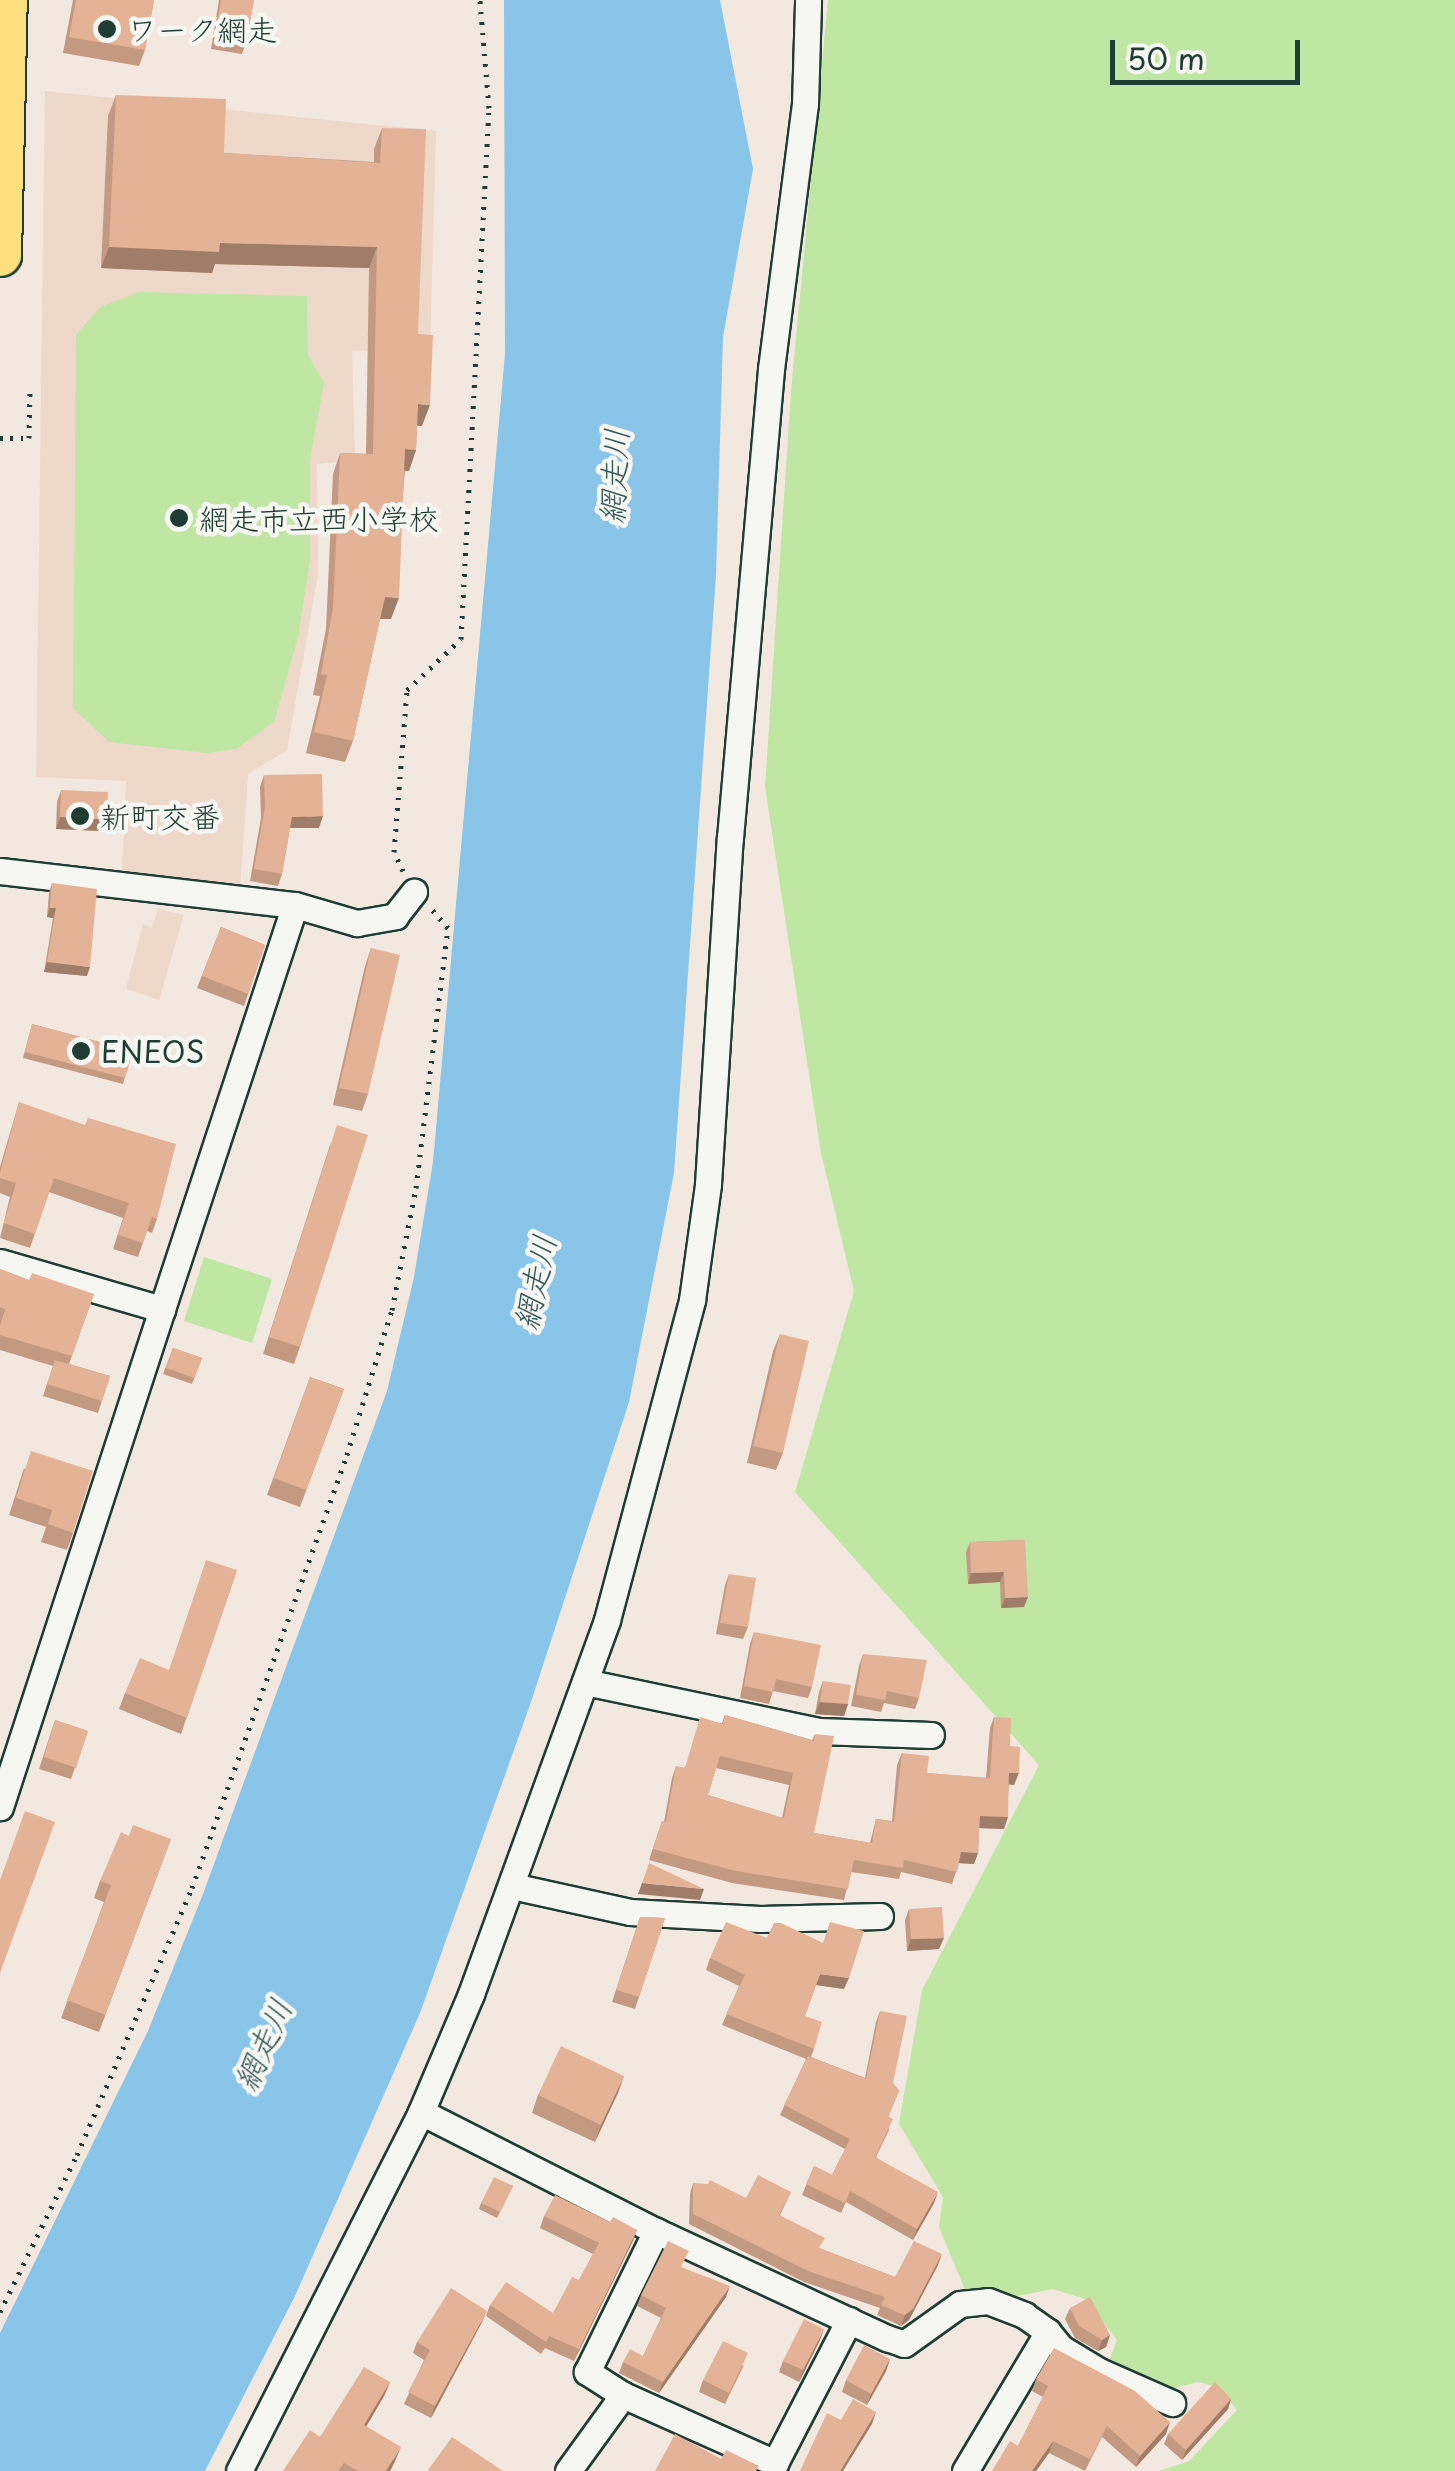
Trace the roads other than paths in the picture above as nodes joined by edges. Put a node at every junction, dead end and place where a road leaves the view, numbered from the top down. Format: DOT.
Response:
graph roads {
  1 [pos="6,0"];
  2 [pos="808,0"];
  3 [pos="0,255"];
  4 [pos="0,871"];
  5 [pos="414,892"];
  6 [pos="295,905"];
  7 [pos="0,1262"];
  8 [pos="162,1309"];
  9 [pos="585,1682"];
  10 [pos="931,1735"];
  11 [pos="0,1807"];
  12 [pos="512,1886"];
  13 [pos="880,1916"];
  14 [pos="421,2112"];
  15 [pos="656,2231"];
  16 [pos="849,2320"];
  17 [pos="1048,2332"];
  18 [pos="623,2395"];
  19 [pos="1172,2403"];
  20 [pos="239,2471"];
  21 [pos="568,2471"];
  22 [pos="964,2471"];
  1 -- 3 [label="highway"];
  2 -- 9 [label="street"];
  4 -- 6 [label="street"];
  5 -- 6 [label="street"];
  6 -- 8 [label="street"];
  7 -- 8 [label="street"];
  8 -- 11 [label="street"];
  9 -- 10 [label="street"];
  9 -- 12 [label="street"];
  12 -- 13 [label="street"];
  12 -- 14 [label="street"];
  14 -- 15 [label="street"];
  14 -- 20 [label="street"];
  15 -- 16 [label="street"];
  15 -- 18 [label="street"];
  16 -- 17 [label="street"];
  16 -- 18 [label="street"];
  17 -- 19 [label="street"];
  17 -- 22 [label="street"];
  18 -- 21 [label="street"];
}
